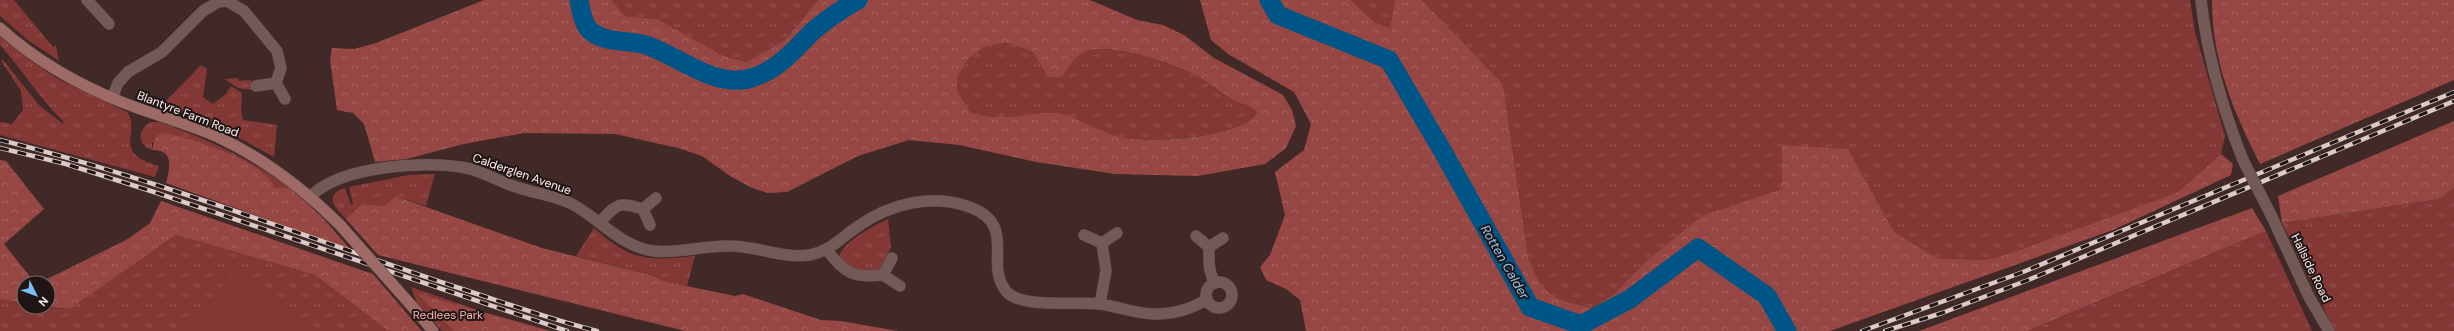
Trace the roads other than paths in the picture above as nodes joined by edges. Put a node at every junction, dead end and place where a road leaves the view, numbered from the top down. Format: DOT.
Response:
graph roads {
  1 [pos="86,0"];
  2 [pos="2201,0"];
  3 [pos="109,24"];
  4 [pos="0,28"];
  5 [pos="276,83"];
  6 [pos="256,86"];
  7 [pos="112,98"];
  8 [pos="285,98"];
  9 [pos="311,196"];
  10 [pos="656,198"];
  11 [pos="643,209"];
  12 [pos="600,222"];
  13 [pos="650,225"];
  14 [pos="1117,233"];
  15 [pos="1084,235"];
  16 [pos="1196,236"];
  17 [pos="1223,238"];
  18 [pos="1102,243"];
  19 [pos="1209,247"];
  20 [pos="827,250"];
  21 [pos="892,258"];
  22 [pos="884,275"];
  23 [pos="1215,283"];
  24 [pos="900,286"];
  25 [pos="1207,299"];
  26 [pos="1100,304"];
  27 [pos="433,331"];
  28 [pos="2329,331"];
  1 -- 3 [label="street"];
  2 -- 28 [label="street, Hallside Road, bridge"];
  4 -- 7 [label="main road, Blantyre Farm Road"];
  5 -- 6 [label="street"];
  5 -- 7 [label="street"];
  5 -- 8 [label="street"];
  7 -- 9 [label="main road, Blantyre Farm Road"];
  9 -- 12 [label="street, Calderglen Avenue"];
  9 -- 27 [label="main road, Blantyre Farm Road, bridge"];
  10 -- 11 [label="street"];
  11 -- 12 [label="street"];
  11 -- 13 [label="street"];
  12 -- 20 [label="street, Calderglen Avenue"];
  14 -- 18 [label="street"];
  15 -- 18 [label="street"];
  16 -- 19 [label="street"];
  17 -- 19 [label="street"];
  18 -- 26 [label="street"];
  19 -- 23 [label="street"];
  20 -- 22 [label="street"];
  20 -- 26 [label="street, Calderglen Avenue"];
  21 -- 22 [label="street"];
  22 -- 24 [label="street"];
  23 -- 25 [label="street"];
  23 -- 25 [label="street"];
  25 -- 26 [label="street, Calderglen Avenue"];
}
